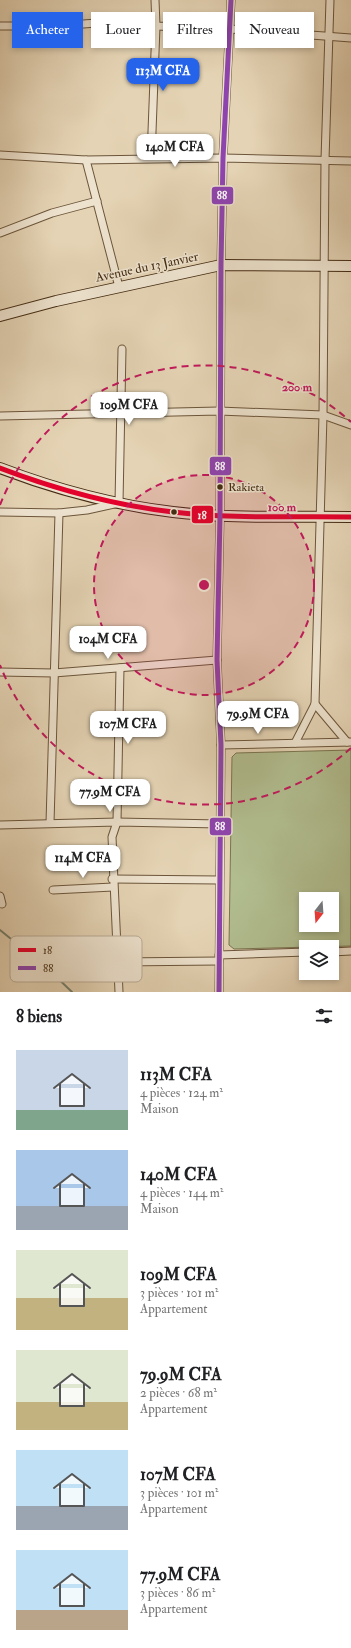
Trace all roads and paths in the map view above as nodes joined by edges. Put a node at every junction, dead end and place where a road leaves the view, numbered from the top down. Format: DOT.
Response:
graph roads {
  1 [pos="156,0"];
  2 [pos="231,0"];
  3 [pos="330,0"];
  4 [pos="0,26"];
  5 [pos="156,26"];
  6 [pos="230,29"];
  7 [pos="330,37"];
  8 [pos="351,38"];
  9 [pos="0,155"];
  10 [pos="152,158"];
  11 [pos="223,158"];
  12 [pos="86,160"];
  13 [pos="325,160"];
  14 [pos="351,160"];
  15 [pos="97,201"];
  16 [pos="0,233"];
  17 [pos="221,265"];
  18 [pos="325,266"];
  19 [pos="351,266"];
  20 [pos="119,287"];
  21 [pos="0,316"];
  22 [pos="122,349"];
  23 [pos="219,411"];
  24 [pos="120,413"];
  25 [pos="323,415"];
  26 [pos="0,416"];
  27 [pos="351,425"];
  28 [pos="0,468"];
  29 [pos="119,503"];
  30 [pos="0,512"];
  31 [pos="59,513"];
  32 [pos="220,516"];
  33 [pos="321,516"];
  34 [pos="351,517"];
  35 [pos="217,660"];
  36 [pos="120,668"];
  37 [pos="0,672"];
  38 [pos="54,673"];
  39 [pos="316,704"];
  40 [pos="349,742"];
  41 [pos="296,743"];
  42 [pos="221,745"];
  43 [pos="117,822"];
  44 [pos="50,823"];
  45 [pos="220,824"];
  46 [pos="0,825"];
  47 [pos="219,880"];
  48 [pos="113,883"];
  49 [pos="53,890"];
  50 [pos="0,896"];
  51 [pos="2,904"];
  52 [pos="116,936"];
  53 [pos="351,951"];
  54 [pos="299,952"];
  55 [pos="339,952"];
  56 [pos="219,958"];
  57 [pos="142,961"];
  58 [pos="119,982"];
  59 [pos="119,992"];
  60 [pos="219,992"];
  1 -- 5 [label="street"];
  2 -- 6 [label="street"];
  3 -- 7 [label="street"];
  4 -- 5 [label="street"];
  5 -- 6 [label="street"];
  5 -- 10 [label="street"];
  6 -- 7 [label="street"];
  6 -- 11 [label="street"];
  7 -- 8 [label="street"];
  7 -- 13 [label="street"];
  9 -- 12 [label="street"];
  10 -- 11 [label="street"];
  10 -- 12 [label="street"];
  11 -- 13 [label="street"];
  11 -- 17 [label="street"];
  12 -- 15 [label="street"];
  13 -- 14 [label="street"];
  13 -- 18 [label="street"];
  15 -- 16 [label="street"];
  15 -- 20 [label="street"];
  17 -- 18 [label="main road, Avenue du 13 Janvier"];
  17 -- 20 [label="main road, Avenue du 13 Janvier"];
  17 -- 23 [label="street"];
  18 -- 19 [label="main road, Avenue du 13 Janvier"];
  18 -- 25 [label="street"];
  20 -- 21 [label="main road, Avenue du 13 Janvier"];
  22 -- 24 [label="street"];
  23 -- 24 [label="street"];
  23 -- 25 [label="street"];
  23 -- 32 [label="street"];
  24 -- 26 [label="street"];
  24 -- 29 [label="street"];
  25 -- 27 [label="street"];
  25 -- 33 [label="street"];
  28 -- 29 [label="main road"];
  29 -- 31 [label="street"];
  29 -- 32 [label="main road"];
  30 -- 31 [label="street"];
  31 -- 38 [label="street"];
  32 -- 33 [label="main road"];
  32 -- 35 [label="street"];
  33 -- 34 [label="main road"];
  33 -- 39 [label="street"];
  35 -- 36 [label="street"];
  35 -- 42 [label="street"];
  36 -- 38 [label="street"];
  36 -- 43 [label="street"];
  37 -- 38 [label="street"];
  38 -- 44 [label="street"];
  39 -- 40 [label="street"];
  39 -- 41 [label="street"];
  40 -- 41 [label="street"];
  41 -- 42 [label="street"];
  42 -- 45 [label="street"];
  43 -- 44 [label="street"];
  43 -- 45 [label="street"];
  43 -- 48 [label="street"];
  44 -- 46 [label="street"];
  45 -- 47 [label="street"];
  47 -- 48 [label="street"];
  47 -- 56 [label="street"];
  48 -- 49 [label="street"];
  48 -- 52 [label="street"];
  50 -- 51 [label="street"];
  53 -- 55 [label="street"];
  54 -- 56 [label="street"];
  56 -- 57 [label="street"];
  56 -- 60 [label="street"];
  58 -- 59 [label="street"];
}
